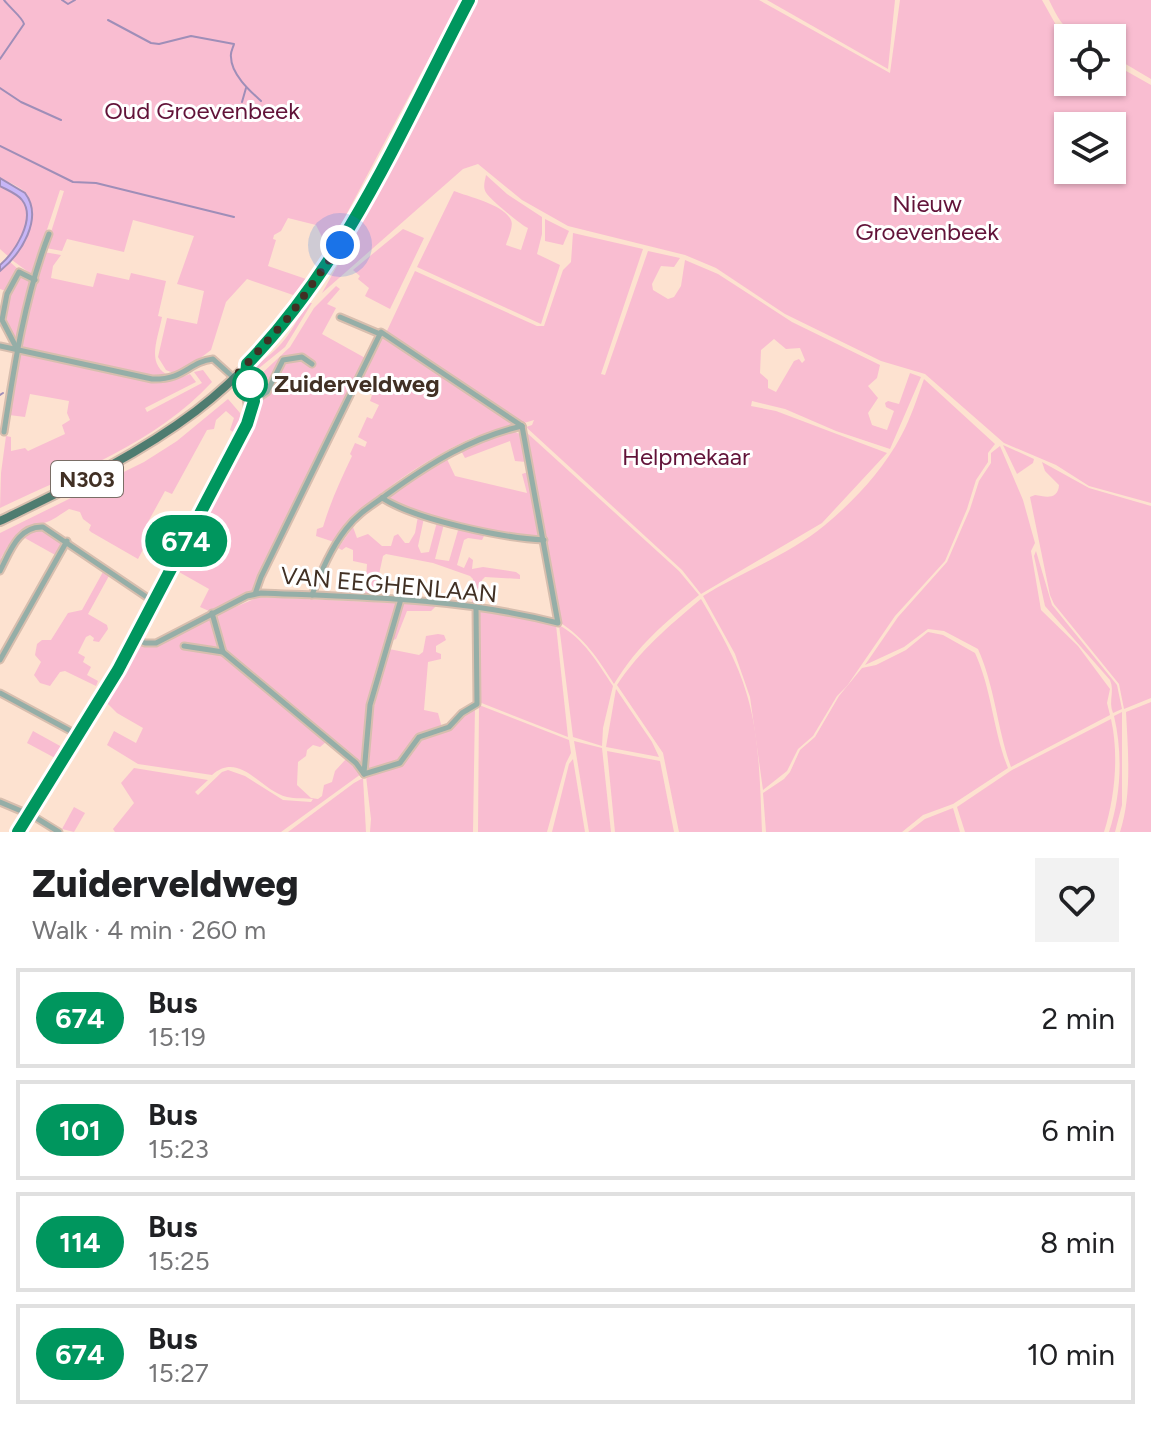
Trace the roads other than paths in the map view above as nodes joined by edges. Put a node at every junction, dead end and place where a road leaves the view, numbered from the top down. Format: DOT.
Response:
graph roads {
  1 [pos="469,0"];
  2 [pos="49,234"];
  3 [pos="35,280"];
  4 [pos="306,295"];
  5 [pos="316,300"];
  6 [pos="340,317"];
  7 [pos="381,333"];
  8 [pos="0,346"];
  9 [pos="18,350"];
  10 [pos="312,364"];
  11 [pos="234,378"];
  12 [pos="249,404"];
  13 [pos="522,426"];
  14 [pos="4,432"];
  15 [pos="382,498"];
  16 [pos="0,521"];
  17 [pos="544,540"];
  18 [pos="67,541"];
  19 [pos="0,571"];
  20 [pos="255,594"];
  21 [pos="312,595"];
  22 [pos="401,599"];
  23 [pos="154,602"];
  24 [pos="476,607"];
  25 [pos="212,613"];
  26 [pos="134,639"];
  27 [pos="184,646"];
  28 [pos="223,652"];
  29 [pos="0,660"];
  30 [pos="0,693"];
  31 [pos="78,735"];
  32 [pos="364,774"];
  33 [pos="0,802"];
  34 [pos="29,814"];
  35 [pos="19,832"];
  36 [pos="59,832"];
  1 -- 4 [label="main road, N303"];
  2 -- 3 [label="street"];
  3 -- 9 [label="street"];
  3 -- 9 [label="street"];
  4 -- 5 [label="street"];
  4 -- 11 [label="main road, N303"];
  6 -- 7 [label="street"];
  7 -- 13 [label="street"];
  7 -- 20 [label="street"];
  8 -- 9 [label="street"];
  9 -- 11 [label="street"];
  9 -- 14 [label="street"];
  10 -- 12 [label="street"];
  11 -- 12 [label="main road"];
  11 -- 16 [label="main road, N303"];
  12 -- 23 [label="main road"];
  13 -- 15 [label="street"];
  13 -- 17 [label="street"];
  15 -- 17 [label="street"];
  15 -- 21 [label="street"];
  17 -- 24 [label="street, VAN EEGHENLAAN"];
  18 -- 19 [label="street"];
  18 -- 23 [label="street"];
  18 -- 29 [label="street"];
  20 -- 21 [label="street, VAN EEGHENLAAN"];
  20 -- 25 [label="street, VAN EEGHENLAAN"];
  21 -- 22 [label="street, VAN EEGHENLAAN"];
  22 -- 24 [label="street, VAN EEGHENLAAN"];
  22 -- 32 [label="street"];
  23 -- 26 [label="main road"];
  24 -- 32 [label="street"];
  25 -- 26 [label="street, VAN EEGHENLAAN"];
  25 -- 28 [label="street"];
  26 -- 31 [label="main road"];
  27 -- 28 [label="street"];
  28 -- 32 [label="street"];
  30 -- 31 [label="street"];
  31 -- 34 [label="main road"];
  33 -- 34 [label="street"];
  34 -- 35 [label="main road"];
  34 -- 36 [label="street"];
}
